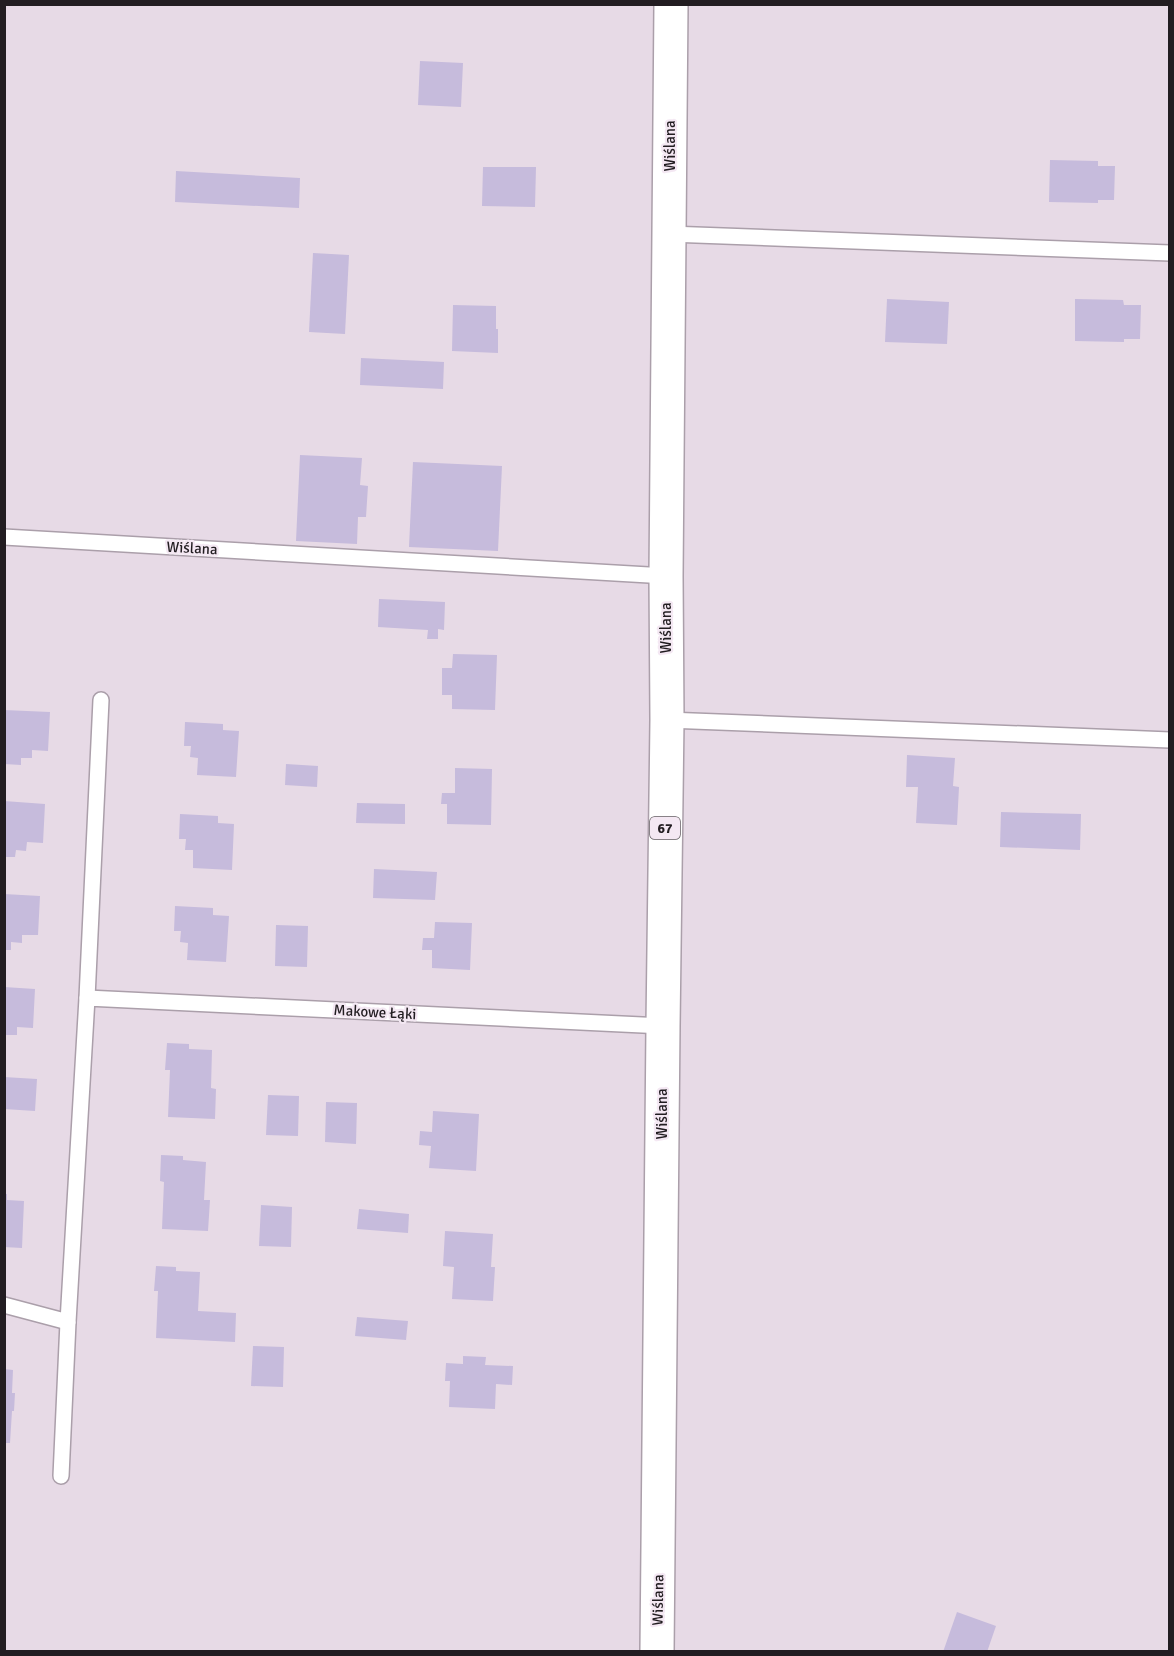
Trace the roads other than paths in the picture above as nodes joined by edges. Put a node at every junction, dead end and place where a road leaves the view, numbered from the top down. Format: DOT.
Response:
graph roads {
  1 [pos="671,4"];
  2 [pos="669,234"];
  3 [pos="1170,253"];
  4 [pos="4,537"];
  5 [pos="666,576"];
  6 [pos="102,700"];
  7 [pos="667,720"];
  8 [pos="1170,740"];
  9 [pos="87,998"];
  10 [pos="663,1026"];
  11 [pos="4,1305"];
  12 [pos="68,1322"];
  13 [pos="61,1476"];
  14 [pos="657,1652"];
  1 -- 2 [label="main road, Wiślana / 67"];
  2 -- 3 [label="lane"];
  2 -- 5 [label="main road, Wiślana / 67"];
  4 -- 5 [label="lane, Wiślana"];
  5 -- 7 [label="main road, Wiślana / 67"];
  6 -- 9 [label="lane"];
  7 -- 8 [label="lane"];
  7 -- 10 [label="main road, Wiślana / 67"];
  9 -- 10 [label="lane, Makowe Łąki"];
  9 -- 12 [label="lane"];
  10 -- 14 [label="main road, Wiślana / 67"];
  11 -- 12 [label="lane"];
  12 -- 13 [label="lane"];
}
